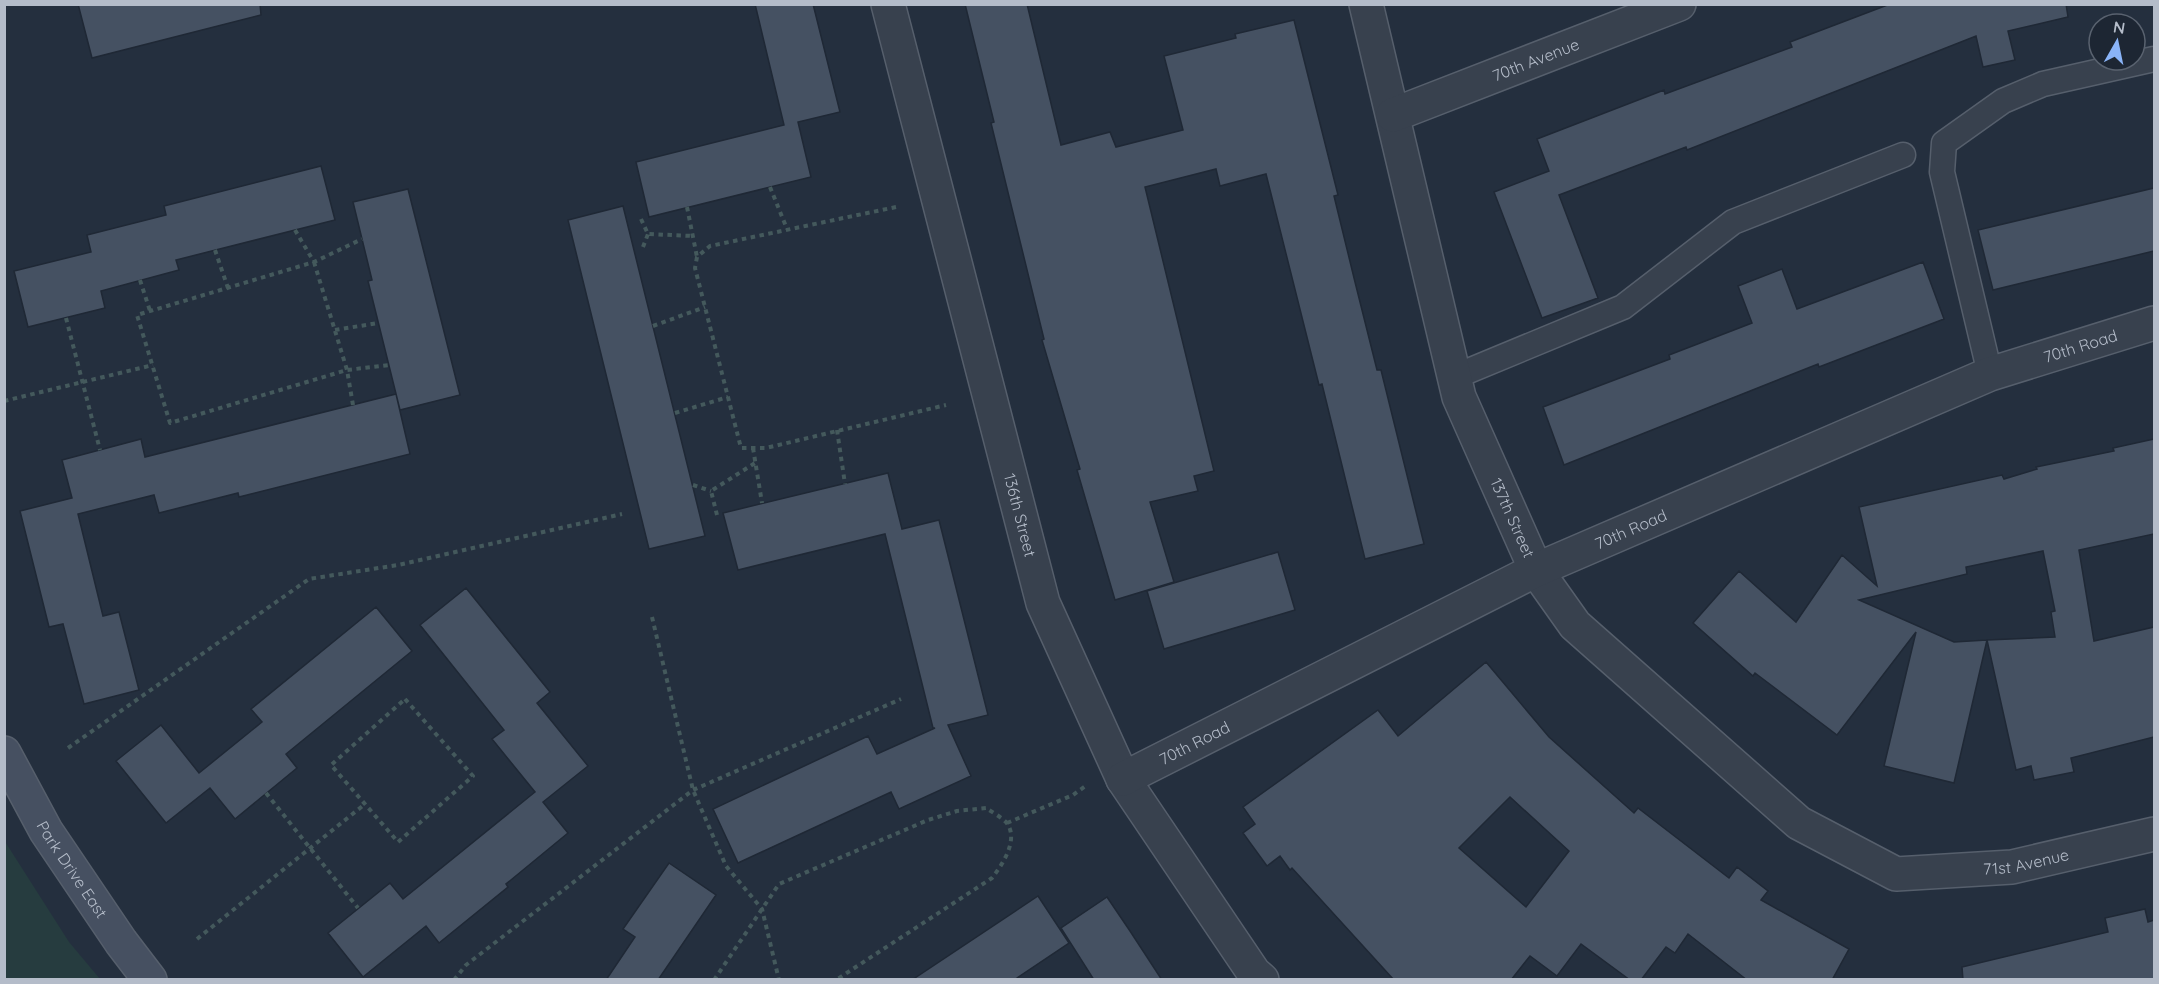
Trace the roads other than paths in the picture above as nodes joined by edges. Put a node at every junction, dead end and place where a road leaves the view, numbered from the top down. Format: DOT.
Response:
graph roads {
  1 [pos="888,4"];
  2 [pos="1366,4"];
  3 [pos="1679,4"];
  4 [pos="2154,59"];
  5 [pos="1393,115"];
  6 [pos="1903,155"];
  7 [pos="2154,323"];
  8 [pos="1990,374"];
  9 [pos="1454,377"];
  10 [pos="1536,570"];
  11 [pos="4,753"];
  12 [pos="1119,771"];
  13 [pos="2154,834"];
  14 [pos="1896,874"];
  15 [pos="150,980"];
  16 [pos="1262,980"];
  1 -- 12 [label="street, 136th Street"];
  2 -- 5 [label="street, 137th Street"];
  3 -- 5 [label="street, 70th Avenue"];
  4 -- 8 [label="lane"];
  5 -- 9 [label="street, 137th Street"];
  6 -- 9 [label="lane"];
  7 -- 8 [label="street, 70th Road"];
  8 -- 10 [label="street, 70th Road"];
  9 -- 10 [label="street, 137th Street"];
  10 -- 12 [label="street, 70th Road"];
  10 -- 14 [label="street, 137th Street"];
  11 -- 15 [label="street, Park Drive East"];
  12 -- 16 [label="street, 136th Street"];
  13 -- 14 [label="street, 71st Avenue"];
}
